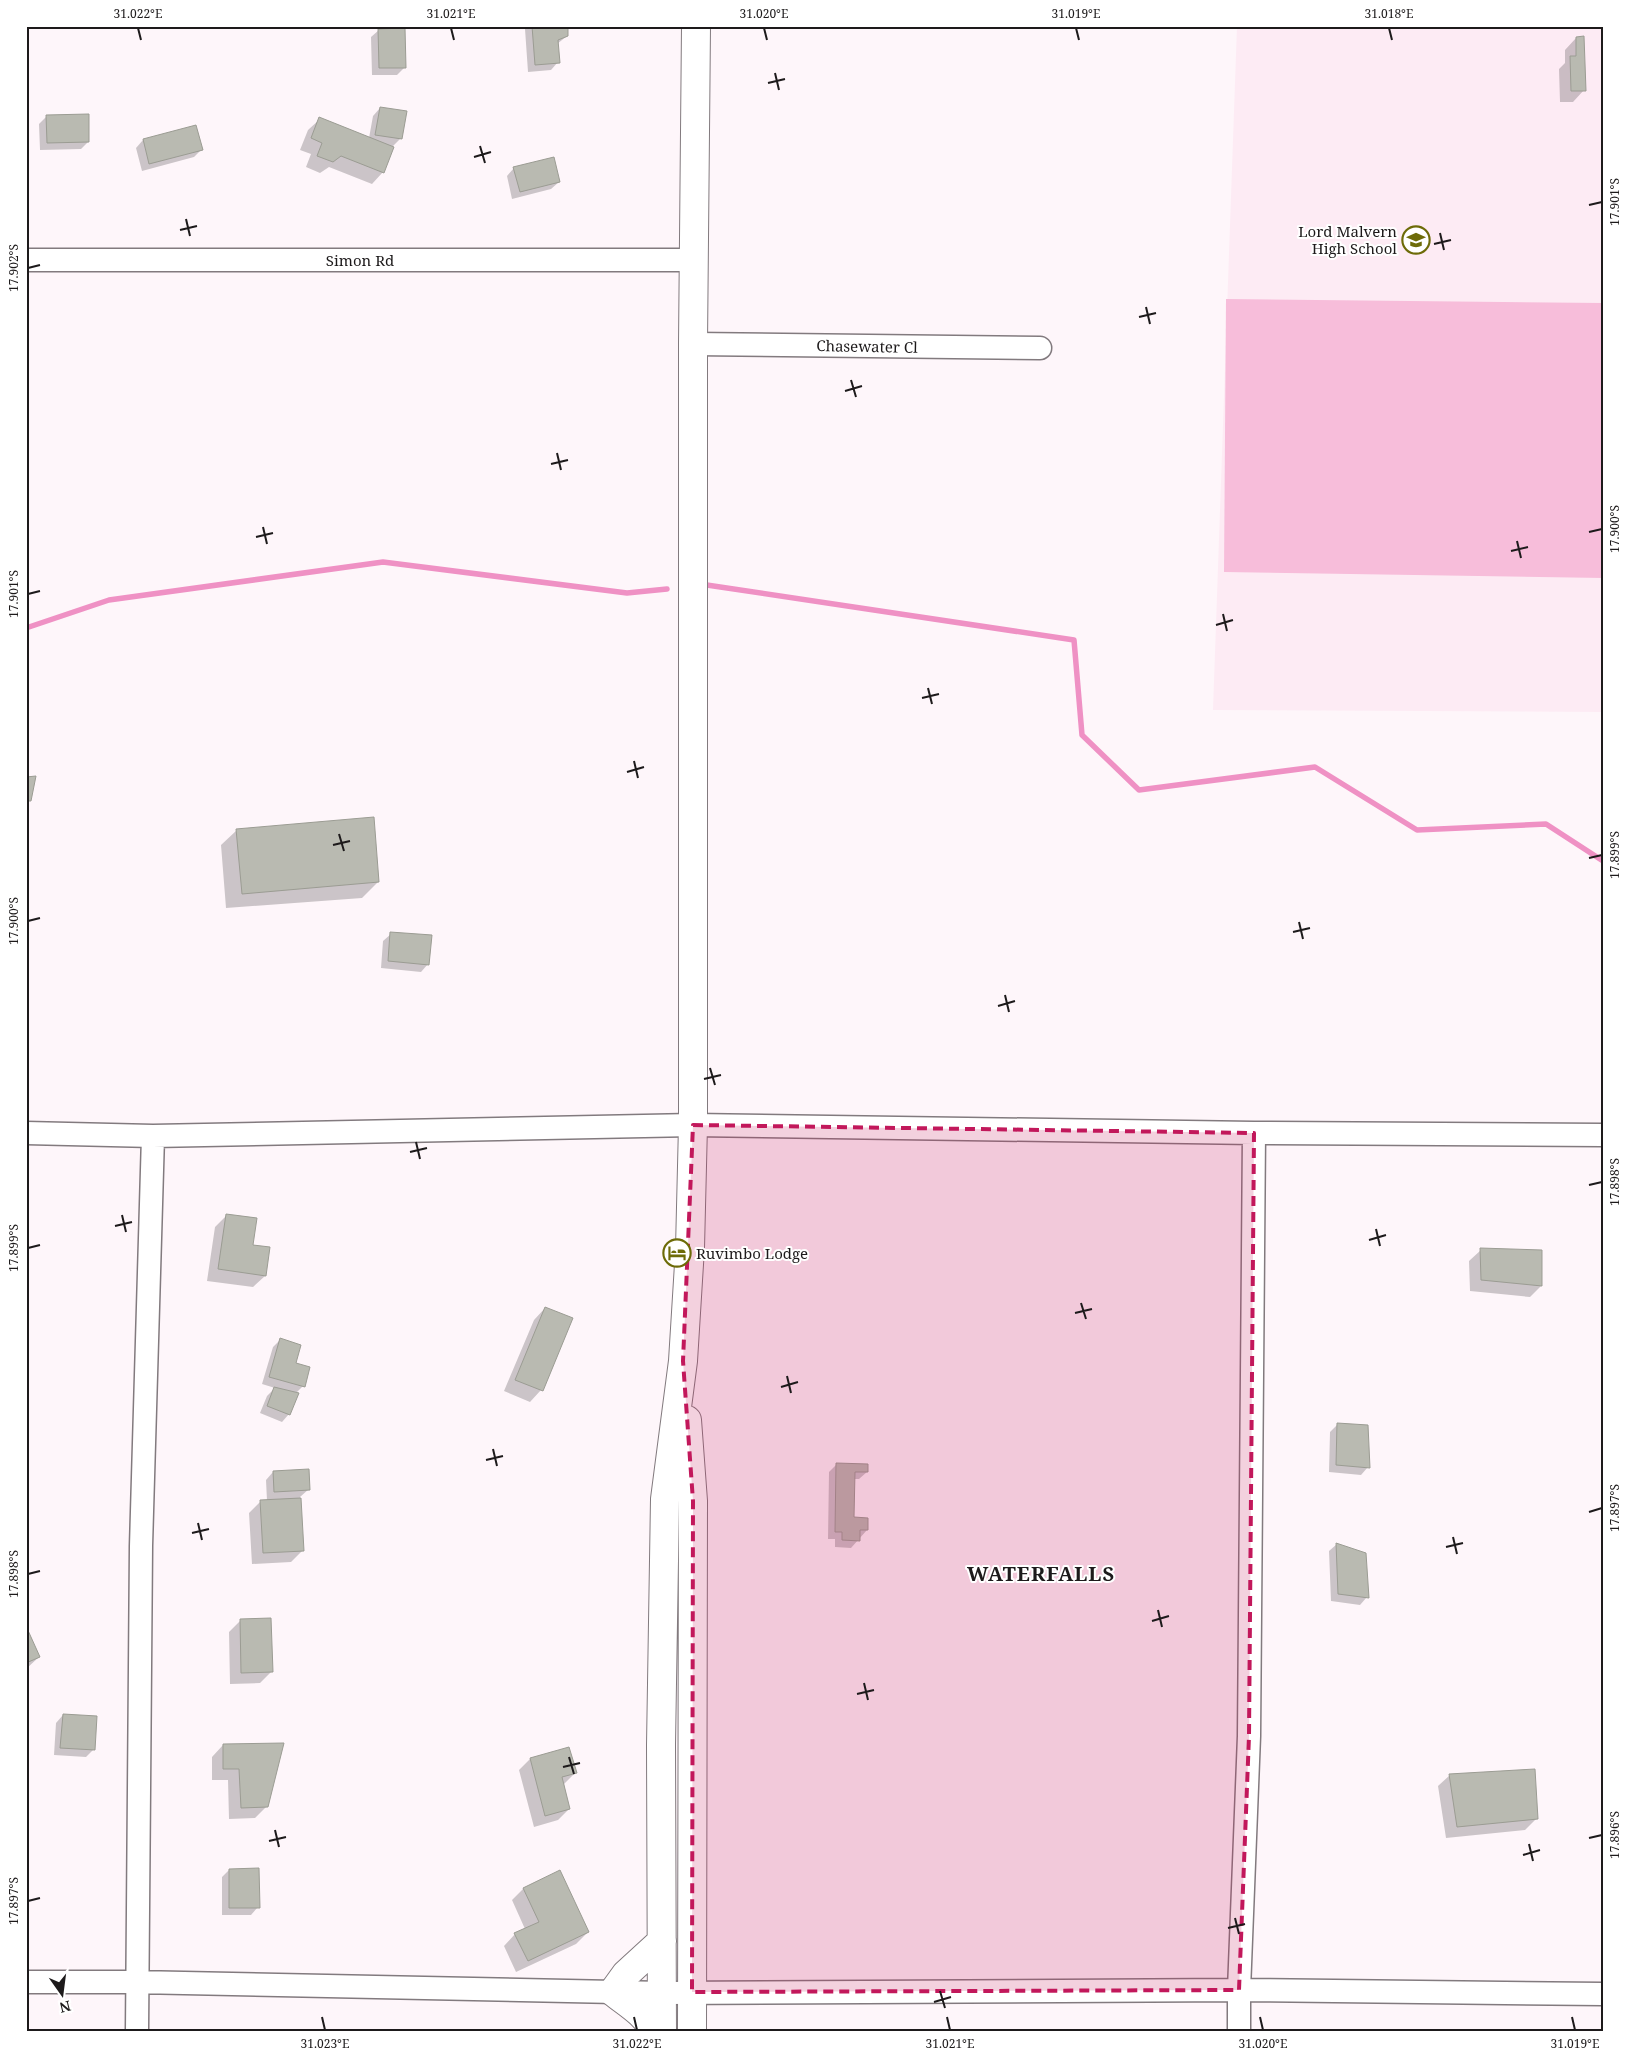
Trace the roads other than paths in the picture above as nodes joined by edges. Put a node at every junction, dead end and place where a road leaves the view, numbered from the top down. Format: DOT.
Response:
graph roads {
  1 [pos="696,26"];
  2 [pos="26,260"];
  3 [pos="694,260"];
  4 [pos="693,344"];
  5 [pos="1040,348"];
  6 [pos="693,1125"];
  7 [pos="1254,1133"];
  8 [pos="26,1134"];
  9 [pos="1603,1135"];
  10 [pos="153,1136"];
  11 [pos="683,1361"];
  12 [pos="662,1941"];
  13 [pos="26,1982"];
  14 [pos="136,1982"];
  15 [pos="1238,1990"];
  16 [pos="613,1992"];
  17 [pos="692,1992"];
  18 [pos="662,1993"];
  19 [pos="1603,1994"];
  20 [pos="137,2031"];
  21 [pos="654,2031"];
  22 [pos="662,2031"];
  23 [pos="692,2031"];
  24 [pos="1239,2031"];
  1 -- 3 [label="street"];
  2 -- 3 [label="street, Simon Rd"];
  3 -- 4 [label="street"];
  4 -- 5 [label="street, Chasewater Cl"];
  4 -- 6 [label="street"];
  6 -- 7 [label="street"];
  6 -- 10 [label="street"];
  6 -- 11 [label="street"];
  7 -- 9 [label="street"];
  7 -- 15 [label="street"];
  8 -- 10 [label="street"];
  10 -- 14 [label="street"];
  11 -- 12 [label="street"];
  11 -- 17 [label="street"];
  12 -- 16 [label="street"];
  12 -- 18 [label="street"];
  13 -- 14 [label="street"];
  14 -- 16 [label="street"];
  14 -- 20 [label="street"];
  15 -- 17 [label="street"];
  15 -- 19 [label="street"];
  15 -- 24 [label="street"];
  16 -- 18 [label="street"];
  16 -- 21 [label="street"];
  17 -- 18 [label="street"];
  17 -- 23 [label="street"];
  18 -- 22 [label="street"];
}
